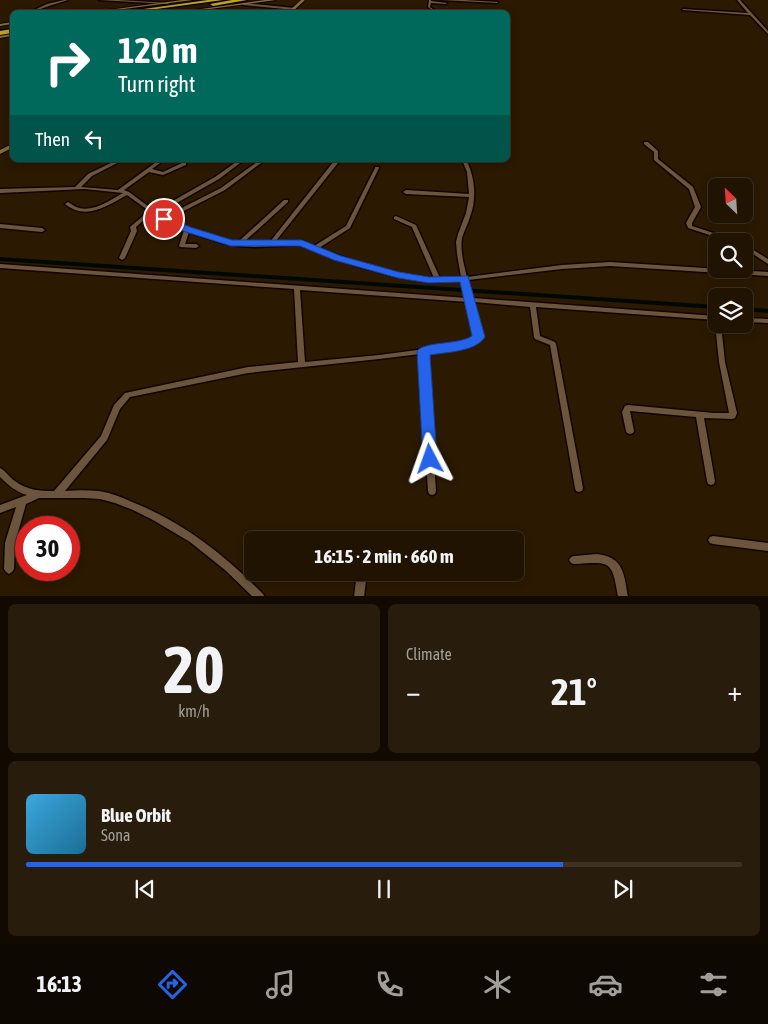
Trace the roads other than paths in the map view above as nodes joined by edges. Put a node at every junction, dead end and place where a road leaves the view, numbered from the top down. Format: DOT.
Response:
graph roads {
  1 [pos="67,0"];
  2 [pos="100,0"];
  3 [pos="191,0"];
  4 [pos="220,0"];
  5 [pos="274,0"];
  6 [pos="303,0"];
  7 [pos="442,0"];
  8 [pos="738,0"];
  9 [pos="430,1"];
  10 [pos="244,2"];
  11 [pos="497,2"];
  12 [pos="168,3"];
  13 [pos="210,3"];
  14 [pos="482,4"];
  15 [pos="295,9"];
  16 [pos="35,10"];
  17 [pos="111,10"];
  18 [pos="144,10"];
  19 [pos="163,10"];
  20 [pos="202,10"];
  21 [pos="683,10"];
  22 [pos="750,14"];
  23 [pos="768,33"];
  24 [pos="646,143"];
  25 [pos="117,162"];
  26 [pos="159,162"];
  27 [pos="239,162"];
  28 [pos="260,162"];
  29 [pos="336,162"];
  30 [pos="465,162"];
  31 [pos="184,164"];
  32 [pos="377,168"];
  33 [pos="149,170"];
  34 [pos="76,188"];
  35 [pos="0,191"];
  36 [pos="120,191"];
  37 [pos="127,192"];
  38 [pos="406,192"];
  39 [pos="471,196"];
  40 [pos="286,200"];
  41 [pos="68,204"];
  42 [pos="154,211"];
  43 [pos="396,218"];
  44 [pos="164,219"];
  45 [pos="0,226"];
  46 [pos="187,229"];
  47 [pos="42,230"];
  48 [pos="708,233"];
  49 [pos="272,243"];
  50 [pos="239,244"];
  51 [pos="196,246"];
  52 [pos="314,248"];
  53 [pos="753,252"];
  54 [pos="122,258"];
  55 [pos="768,262"];
  56 [pos="0,266"];
  57 [pos="768,274"];
  58 [pos="464,279"];
  59 [pos="438,280"];
  60 [pos="297,287"];
  61 [pos="470,300"];
  62 [pos="533,305"];
  63 [pos="708,317"];
  64 [pos="753,320"];
  65 [pos="768,321"];
  66 [pos="719,333"];
  67 [pos="423,351"];
  68 [pos="302,364"];
  69 [pos="699,414"];
  70 [pos="630,431"];
  71 [pos="0,471"];
  72 [pos="711,481"];
  73 [pos="579,488"];
  74 [pos="432,491"];
  75 [pos="57,494"];
  76 [pos="36,496"];
  77 [pos="22,501"];
  78 [pos="0,509"];
  79 [pos="713,540"];
  80 [pos="768,547"];
  81 [pos="574,560"];
  82 [pos="9,569"];
  83 [pos="361,581"];
  84 [pos="260,596"];
  85 [pos="359,596"];
  86 [pos="623,596"];
  1 -- 16 [label="street"];
  2 -- 12 [label="street"];
  3 -- 12 [label="main road"];
  4 -- 13 [label="highway"];
  5 -- 10 [label="main road"];
  6 -- 15 [label="main road"];
  7 -- 11 [label="street"];
  8 -- 22 [label="street"];
  9 -- 14 [label="street"];
  10 -- 13 [label="highway"];
  10 -- 15 [label="street"];
  10 -- 20 [label="main road"];
  12 -- 17 [label="main road"];
  13 -- 18 [label="highway"];
  13 -- 19 [label="highway"];
  21 -- 22 [label="street"];
  22 -- 23 [label="street"];
  24 -- 48 [label="street"];
  25 -- 34 [label="street"];
  26 -- 33 [label="street"];
  27 -- 42 [label="street"];
  28 -- 44 [label="street"];
  29 -- 49 [label="street"];
  30 -- 39 [label="street"];
  31 -- 33 [label="street"];
  32 -- 52 [label="street"];
  33 -- 36 [label="street"];
  34 -- 35 [label="street"];
  34 -- 36 [label="street"];
  36 -- 37 [label="street"];
  37 -- 41 [label="street"];
  37 -- 42 [label="street"];
  38 -- 39 [label="street"];
  39 -- 58 [label="street"];
  40 -- 50 [label="street"];
  42 -- 44 [label="street"];
  42 -- 54 [label="street"];
  43 -- 59 [label="street"];
  44 -- 46 [label="street"];
  45 -- 47 [label="street"];
  46 -- 50 [label="street"];
  46 -- 51 [label="street"];
  49 -- 50 [label="street"];
  49 -- 52 [label="street"];
  52 -- 59 [label="street"];
  53 -- 55 [label="street"];
  56 -- 60 [label="street"];
  57 -- 58 [label="street"];
  58 -- 59 [label="street"];
  58 -- 61 [label="street"];
  60 -- 61 [label="street"];
  60 -- 68 [label="street"];
  61 -- 62 [label="street"];
  61 -- 67 [label="street"];
  62 -- 63 [label="street"];
  62 -- 73 [label="street"];
  64 -- 65 [label="street"];
  66 -- 69 [label="street"];
  67 -- 68 [label="street"];
  67 -- 74 [label="street"];
  68 -- 75 [label="street"];
  69 -- 70 [label="street"];
  69 -- 72 [label="street"];
  71 -- 76 [label="street"];
  75 -- 76 [label="street"];
  75 -- 84 [label="street"];
  76 -- 77 [label="street"];
  77 -- 78 [label="street"];
  77 -- 82 [label="street"];
  79 -- 80 [label="street"];
  81 -- 86 [label="street"];
  83 -- 85 [label="street"];
}
